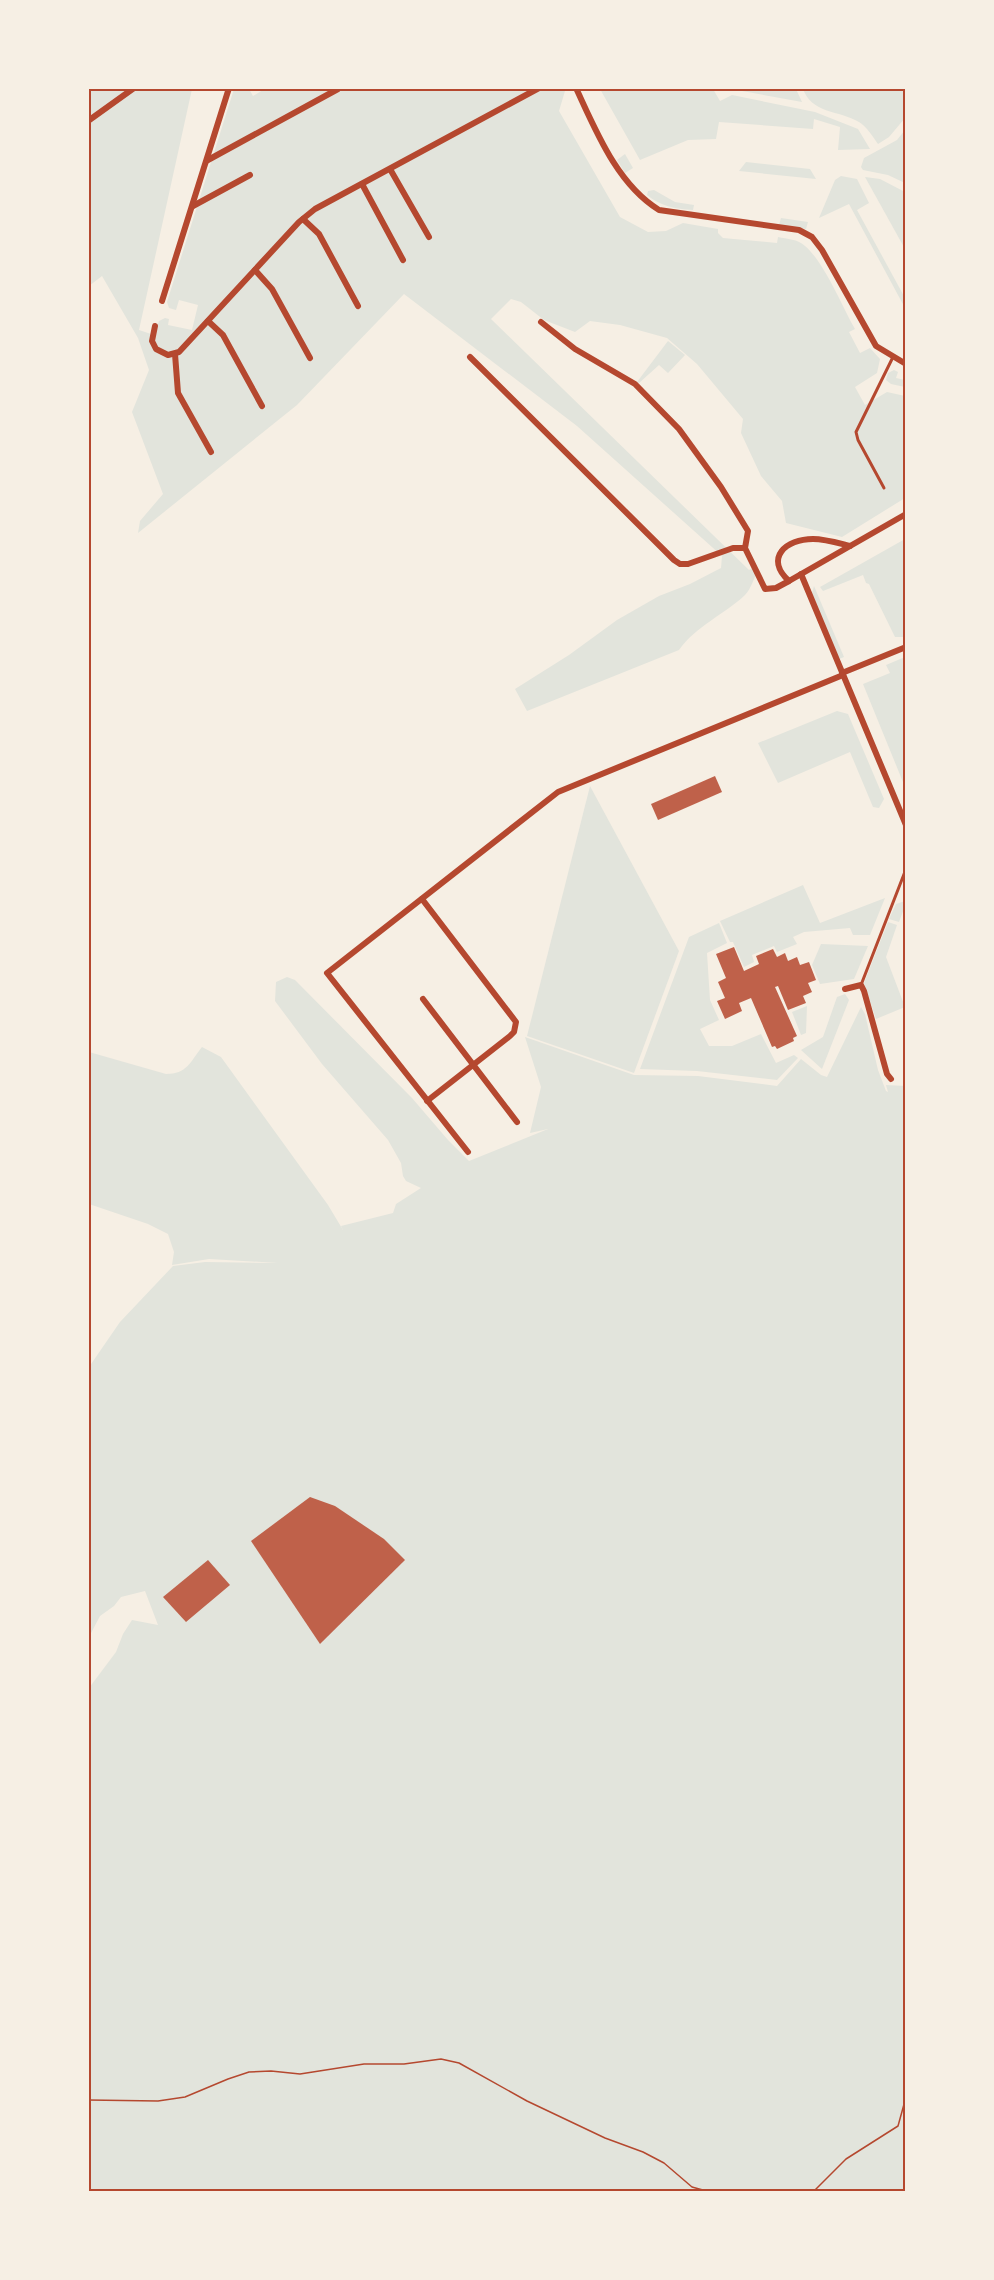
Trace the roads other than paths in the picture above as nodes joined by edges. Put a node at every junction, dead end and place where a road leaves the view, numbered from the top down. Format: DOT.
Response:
graph roads {
  1 [pos="134,88"];
  2 [pos="229,88"];
  3 [pos="539,88"];
  4 [pos="576,88"];
  5 [pos="338,89"];
  6 [pos="88,121"];
  7 [pos="208,160"];
  8 [pos="390,169"];
  9 [pos="250,175"];
  10 [pos="362,184"];
  11 [pos="192,206"];
  12 [pos="303,219"];
  13 [pos="429,237"];
  14 [pos="403,260"];
  15 [pos="255,270"];
  16 [pos="162,301"];
  17 [pos="358,306"];
  18 [pos="208,321"];
  19 [pos="541,322"];
  20 [pos="155,326"];
  21 [pos="175,354"];
  22 [pos="470,357"];
  23 [pos="893,357"];
  24 [pos="310,358"];
  25 [pos="906,364"];
  26 [pos="262,406"];
  27 [pos="211,452"];
  28 [pos="884,488"];
  29 [pos="906,514"];
  30 [pos="851,546"];
  31 [pos="745,548"];
  32 [pos="801,574"];
  33 [pos="789,581"];
  34 [pos="906,647"];
  35 [pos="842,674"];
  36 [pos="906,825"];
  37 [pos="906,869"];
  38 [pos="422,899"];
  39 [pos="861,986"];
  40 [pos="845,989"];
  41 [pos="423,999"];
  42 [pos="473,1065"];
  43 [pos="891,1079"];
  44 [pos="427,1101"];
  45 [pos="517,1122"];
  46 [pos="468,1152"];
  1 -- 6 [label="street"];
  2 -- 7 [label="street"];
  3 -- 8 [label="street"];
  4 -- 23 [label="street"];
  5 -- 7 [label="street"];
  7 -- 11 [label="street"];
  8 -- 10 [label="street"];
  8 -- 13 [label="street"];
  9 -- 11 [label="street"];
  10 -- 12 [label="street"];
  10 -- 14 [label="street"];
  11 -- 16 [label="street"];
  12 -- 15 [label="street"];
  12 -- 17 [label="street"];
  15 -- 18 [label="street"];
  15 -- 24 [label="street"];
  18 -- 21 [label="street"];
  18 -- 26 [label="street"];
  19 -- 31 [label="street"];
  20 -- 21 [label="street"];
  21 -- 27 [label="street"];
  22 -- 31 [label="street"];
  23 -- 25 [label="street"];
  23 -- 28 [label="lane"];
  29 -- 30 [label="street"];
  30 -- 32 [label="street"];
  30 -- 33 [label="street"];
  31 -- 33 [label="street"];
  32 -- 33 [label="street"];
  32 -- 35 [label="street"];
  34 -- 35 [label="street"];
  35 -- 36 [label="street"];
  35 -- 38 [label="street"];
  37 -- 39 [label="lane"];
  38 -- 42 [label="street"];
  38 -- 44 [label="street"];
  39 -- 40 [label="street"];
  39 -- 43 [label="street"];
  41 -- 42 [label="street"];
  42 -- 44 [label="street"];
  42 -- 45 [label="street"];
  44 -- 46 [label="street"];
}
